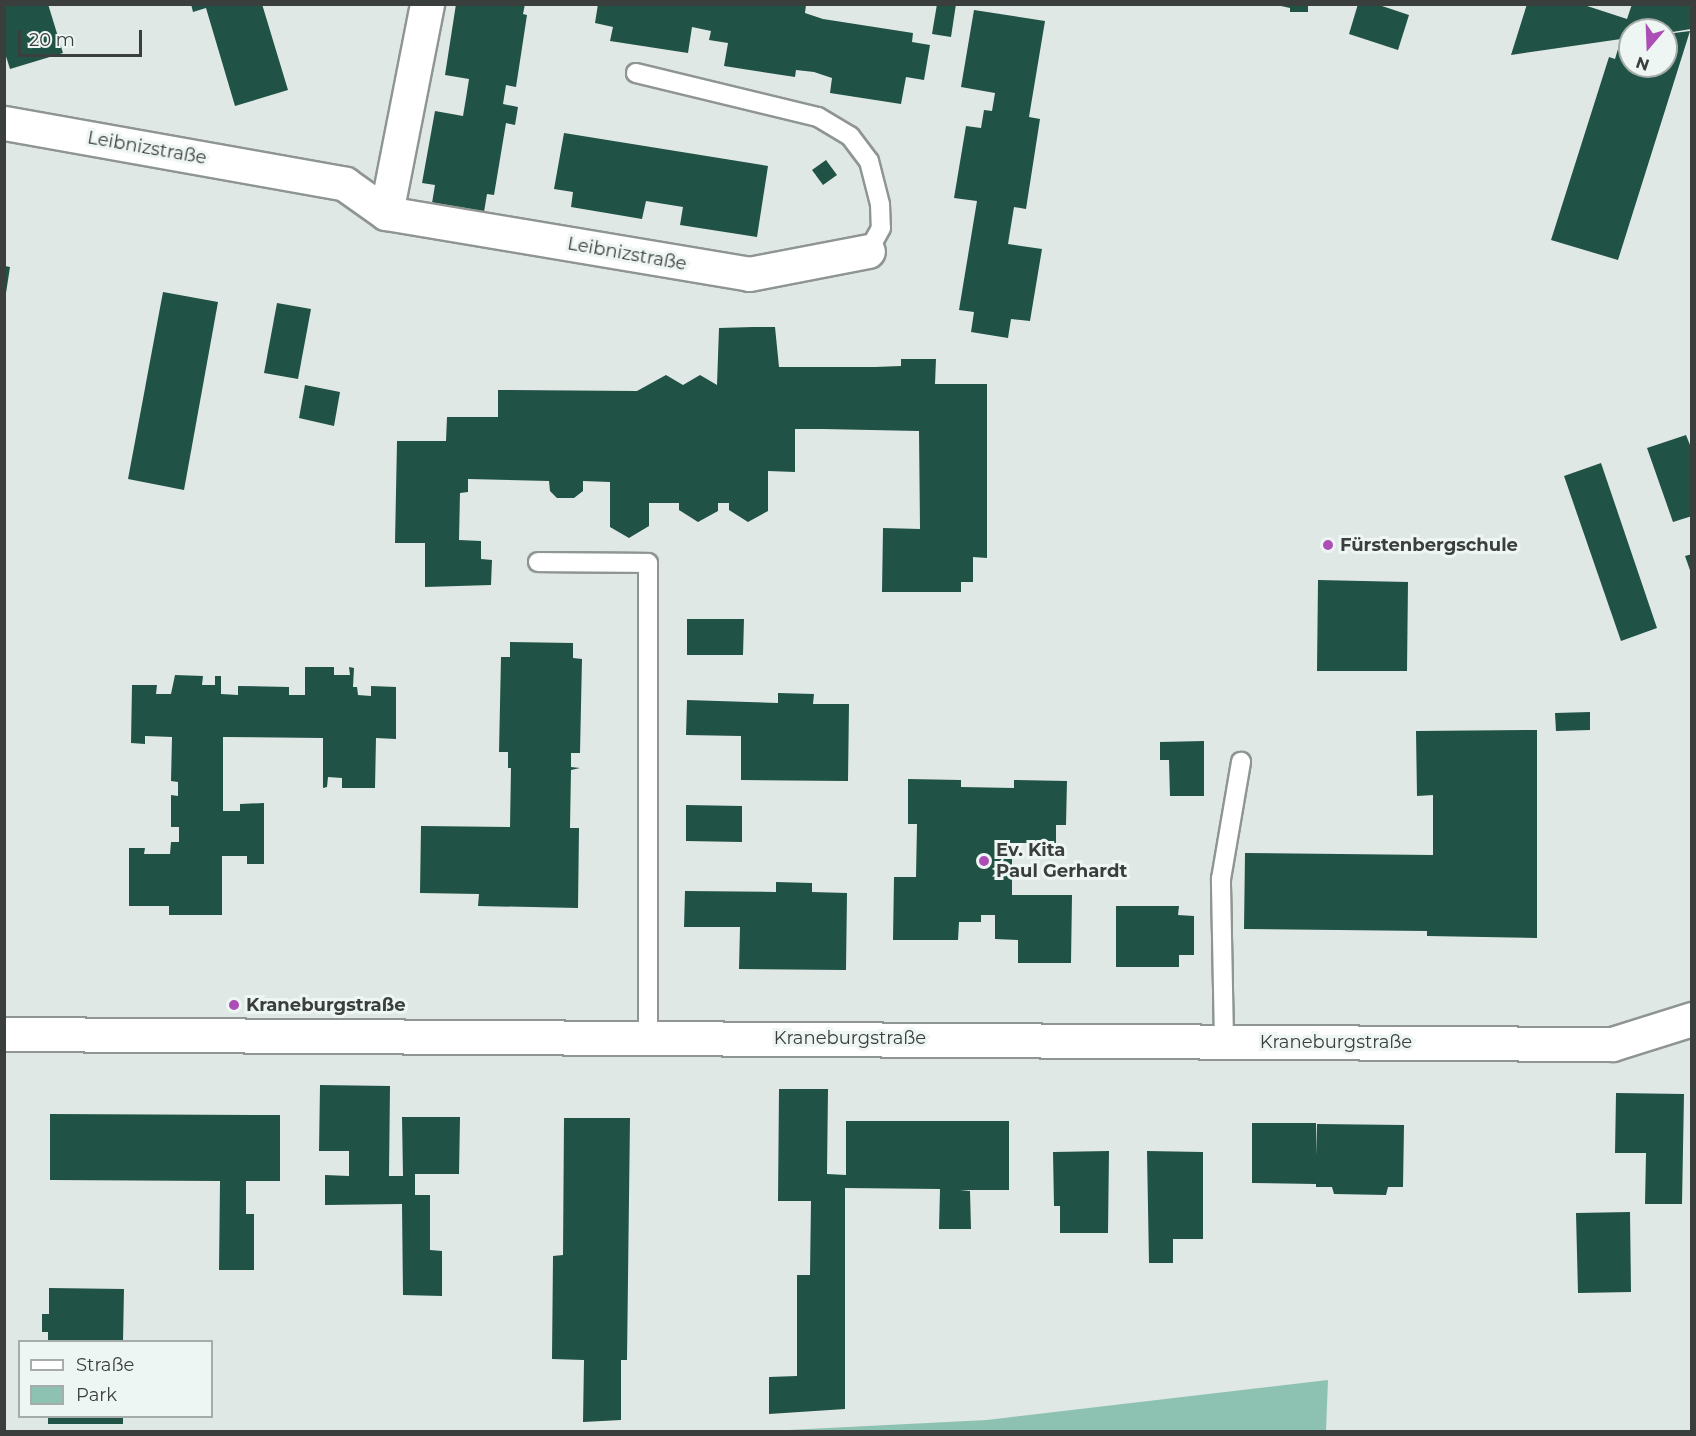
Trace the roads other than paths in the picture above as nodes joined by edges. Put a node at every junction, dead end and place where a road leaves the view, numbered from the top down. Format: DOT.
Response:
graph roads {
  1 [pos="427,4"];
  2 [pos="636,73"];
  3 [pos="4,123"];
  4 [pos="386,213"];
  5 [pos="868,251"];
  6 [pos="538,562"];
  7 [pos="1241,762"];
  8 [pos="1692,1019"];
  9 [pos="4,1034"];
  10 [pos="648,1037"];
  11 [pos="1224,1041"];
  1 -- 4 [label="street"];
  2 -- 5 [label="lane"];
  3 -- 4 [label="street, Leibnizstraße"];
  4 -- 5 [label="street, Leibnizstraße"];
  6 -- 10 [label="lane"];
  7 -- 11 [label="lane"];
  8 -- 11 [label="street, Kraneburgstraße"];
  9 -- 10 [label="street, Kraneburgstraße"];
  10 -- 11 [label="street, Kraneburgstraße"];
}
